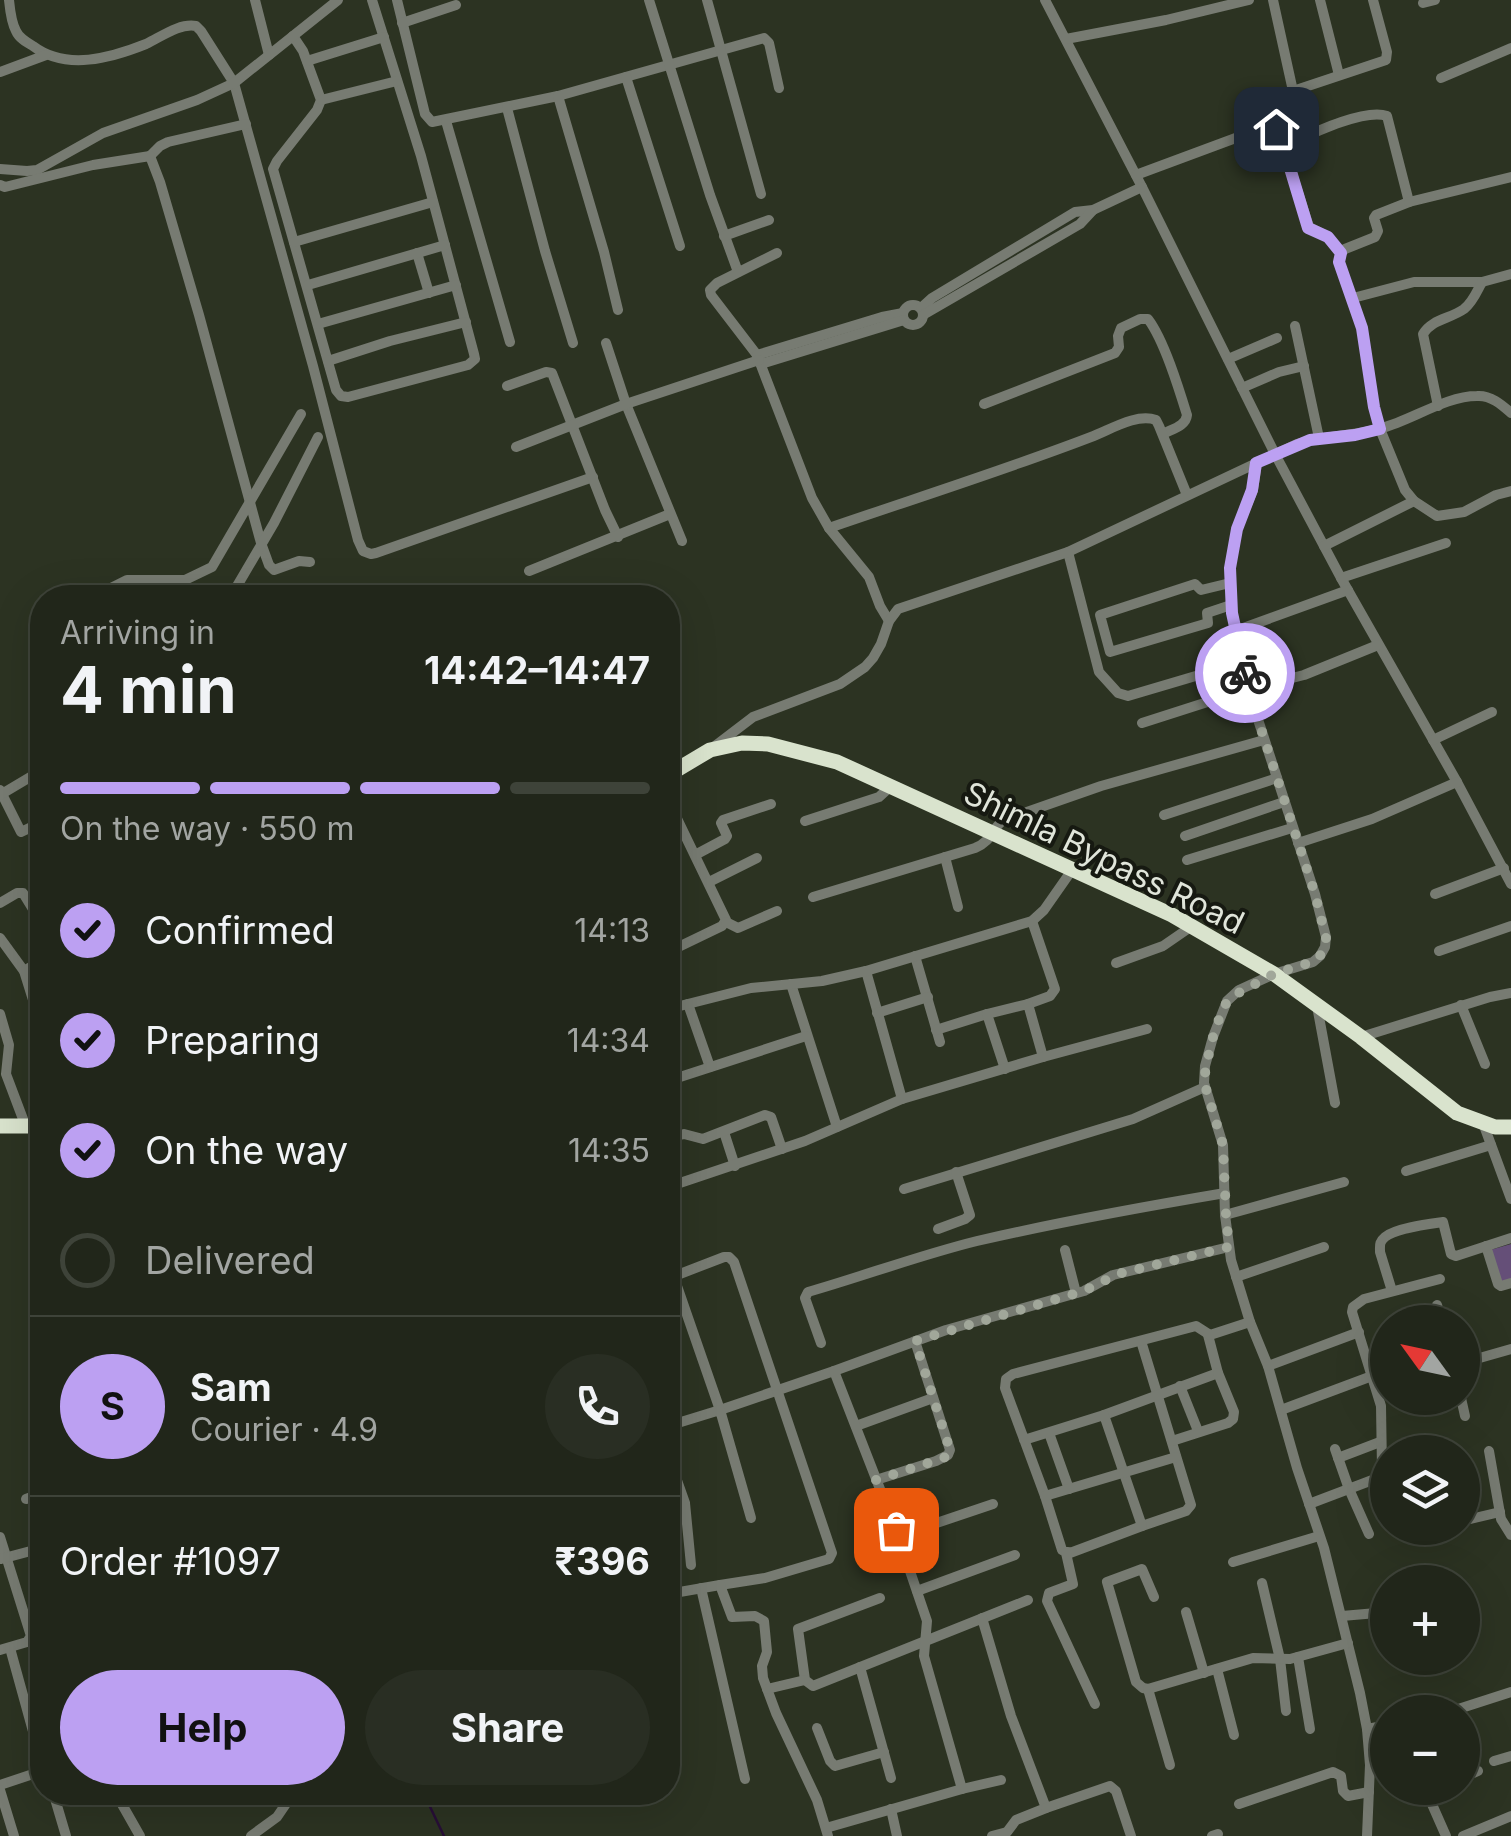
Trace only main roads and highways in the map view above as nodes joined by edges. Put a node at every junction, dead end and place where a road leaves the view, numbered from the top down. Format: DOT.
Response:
graph roads {
  1 [pos="680,768"];
  2 [pos="1511,1115"];
  3 [pos="1483,1124"];
  4 [pos="0,1126"];
  5 [pos="30,1126"];
  6 [pos="1511,1126"];
  1 -- 3 [label="highway, Shimla Bypass Road"];
  2 -- 3 [label="highway"];
  3 -- 6 [label="highway, Shimla Bypass Road"];
  4 -- 5 [label="highway"];
}
